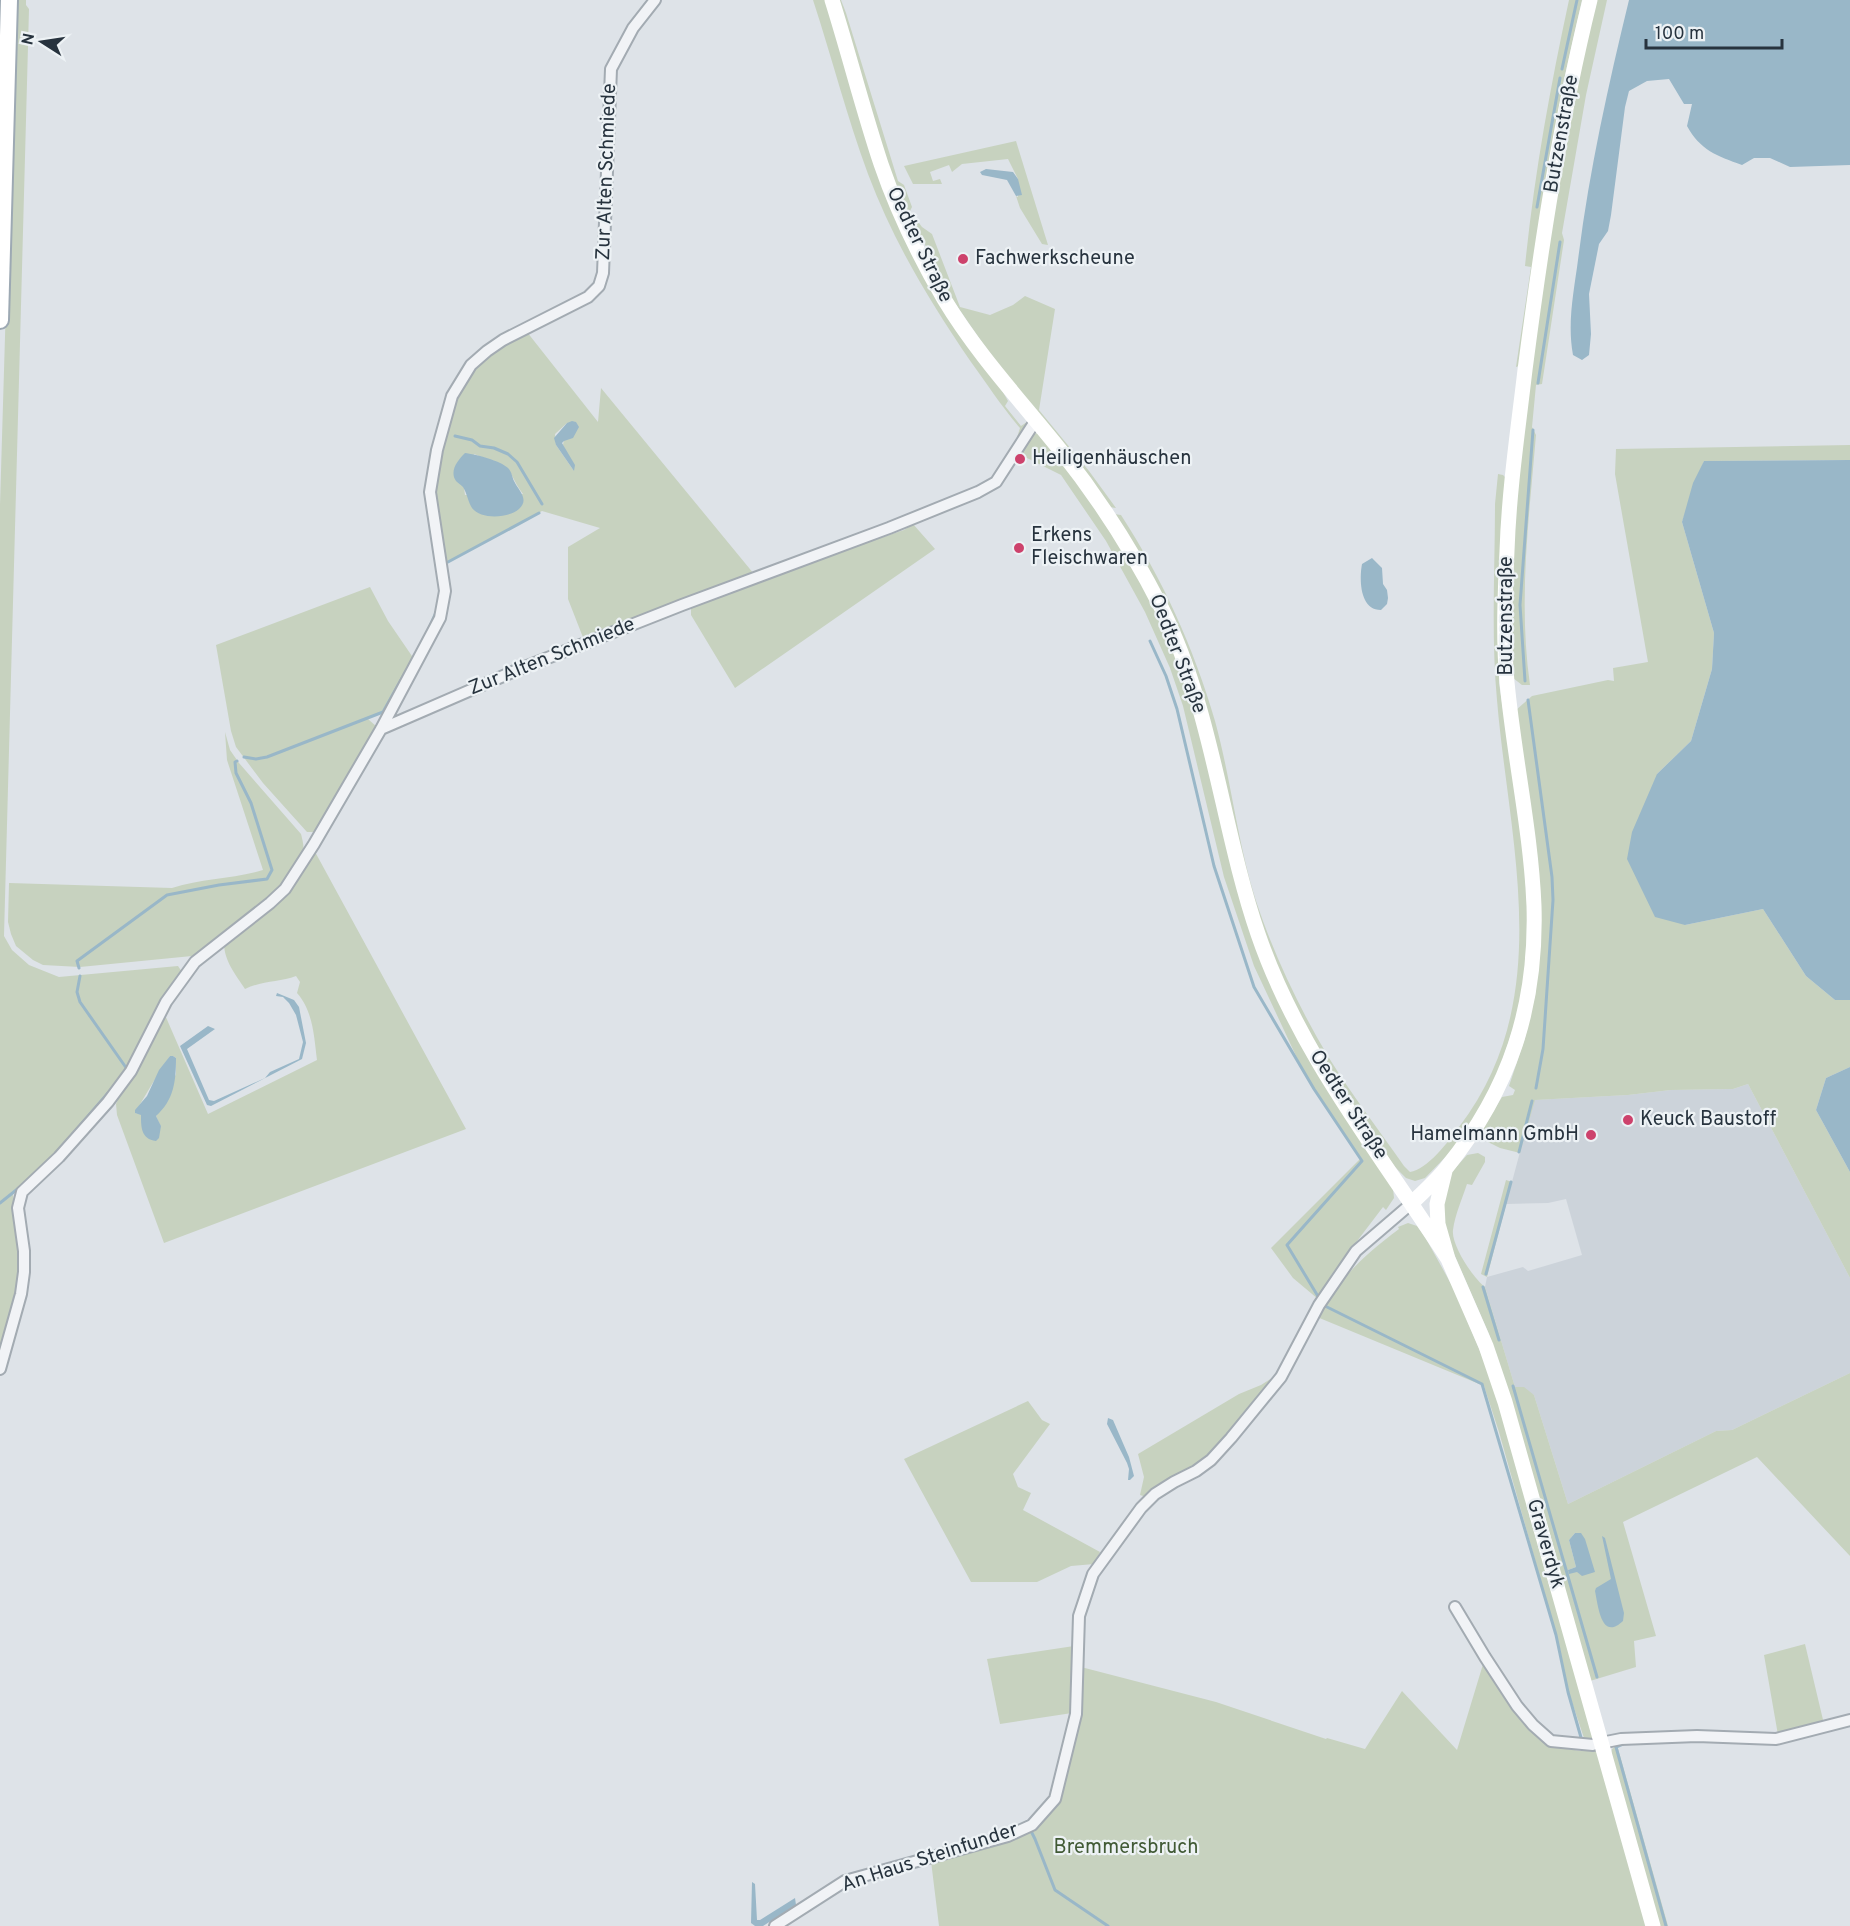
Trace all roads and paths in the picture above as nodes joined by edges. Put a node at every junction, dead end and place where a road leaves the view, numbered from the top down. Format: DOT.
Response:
graph roads {
  1 [pos="9,0"];
  2 [pos="655,0"];
  3 [pos="831,0"];
  4 [pos="1590,0"];
  5 [pos="0,320"];
  6 [pos="1036,420"];
  7 [pos="381,729"];
  8 [pos="1446,1169"];
  9 [pos="1407,1207"];
  10 [pos="1448,1259"];
  11 [pos="0,1369"];
  12 [pos="1455,1607"];
  13 [pos="1850,1720"];
  14 [pos="1597,1744"];
  15 [pos="775,1926"];
  16 [pos="1653,1926"];
  1 -- 5 [label="main road"];
  2 -- 7 [label="street, Zur Alten Schmiede"];
  3 -- 6 [label="main road, Oedter Straße"];
  4 -- 8 [label="main road, Butzenstraße"];
  6 -- 7 [label="street, Zur Alten Schmiede"];
  6 -- 9 [label="main road, Oedter Straße"];
  7 -- 11 [label="street, Zur Alten Schmiede"];
  8 -- 9 [label="main road, Butzenstraße"];
  8 -- 10 [label="main road"];
  9 -- 10 [label="main road"];
  9 -- 15 [label="street, An Haus Steinfunder"];
  10 -- 14 [label="main road, Graverdyk"];
  12 -- 14 [label="street"];
  13 -- 14 [label="street"];
  14 -- 16 [label="main road, Graverdyk"];
}
